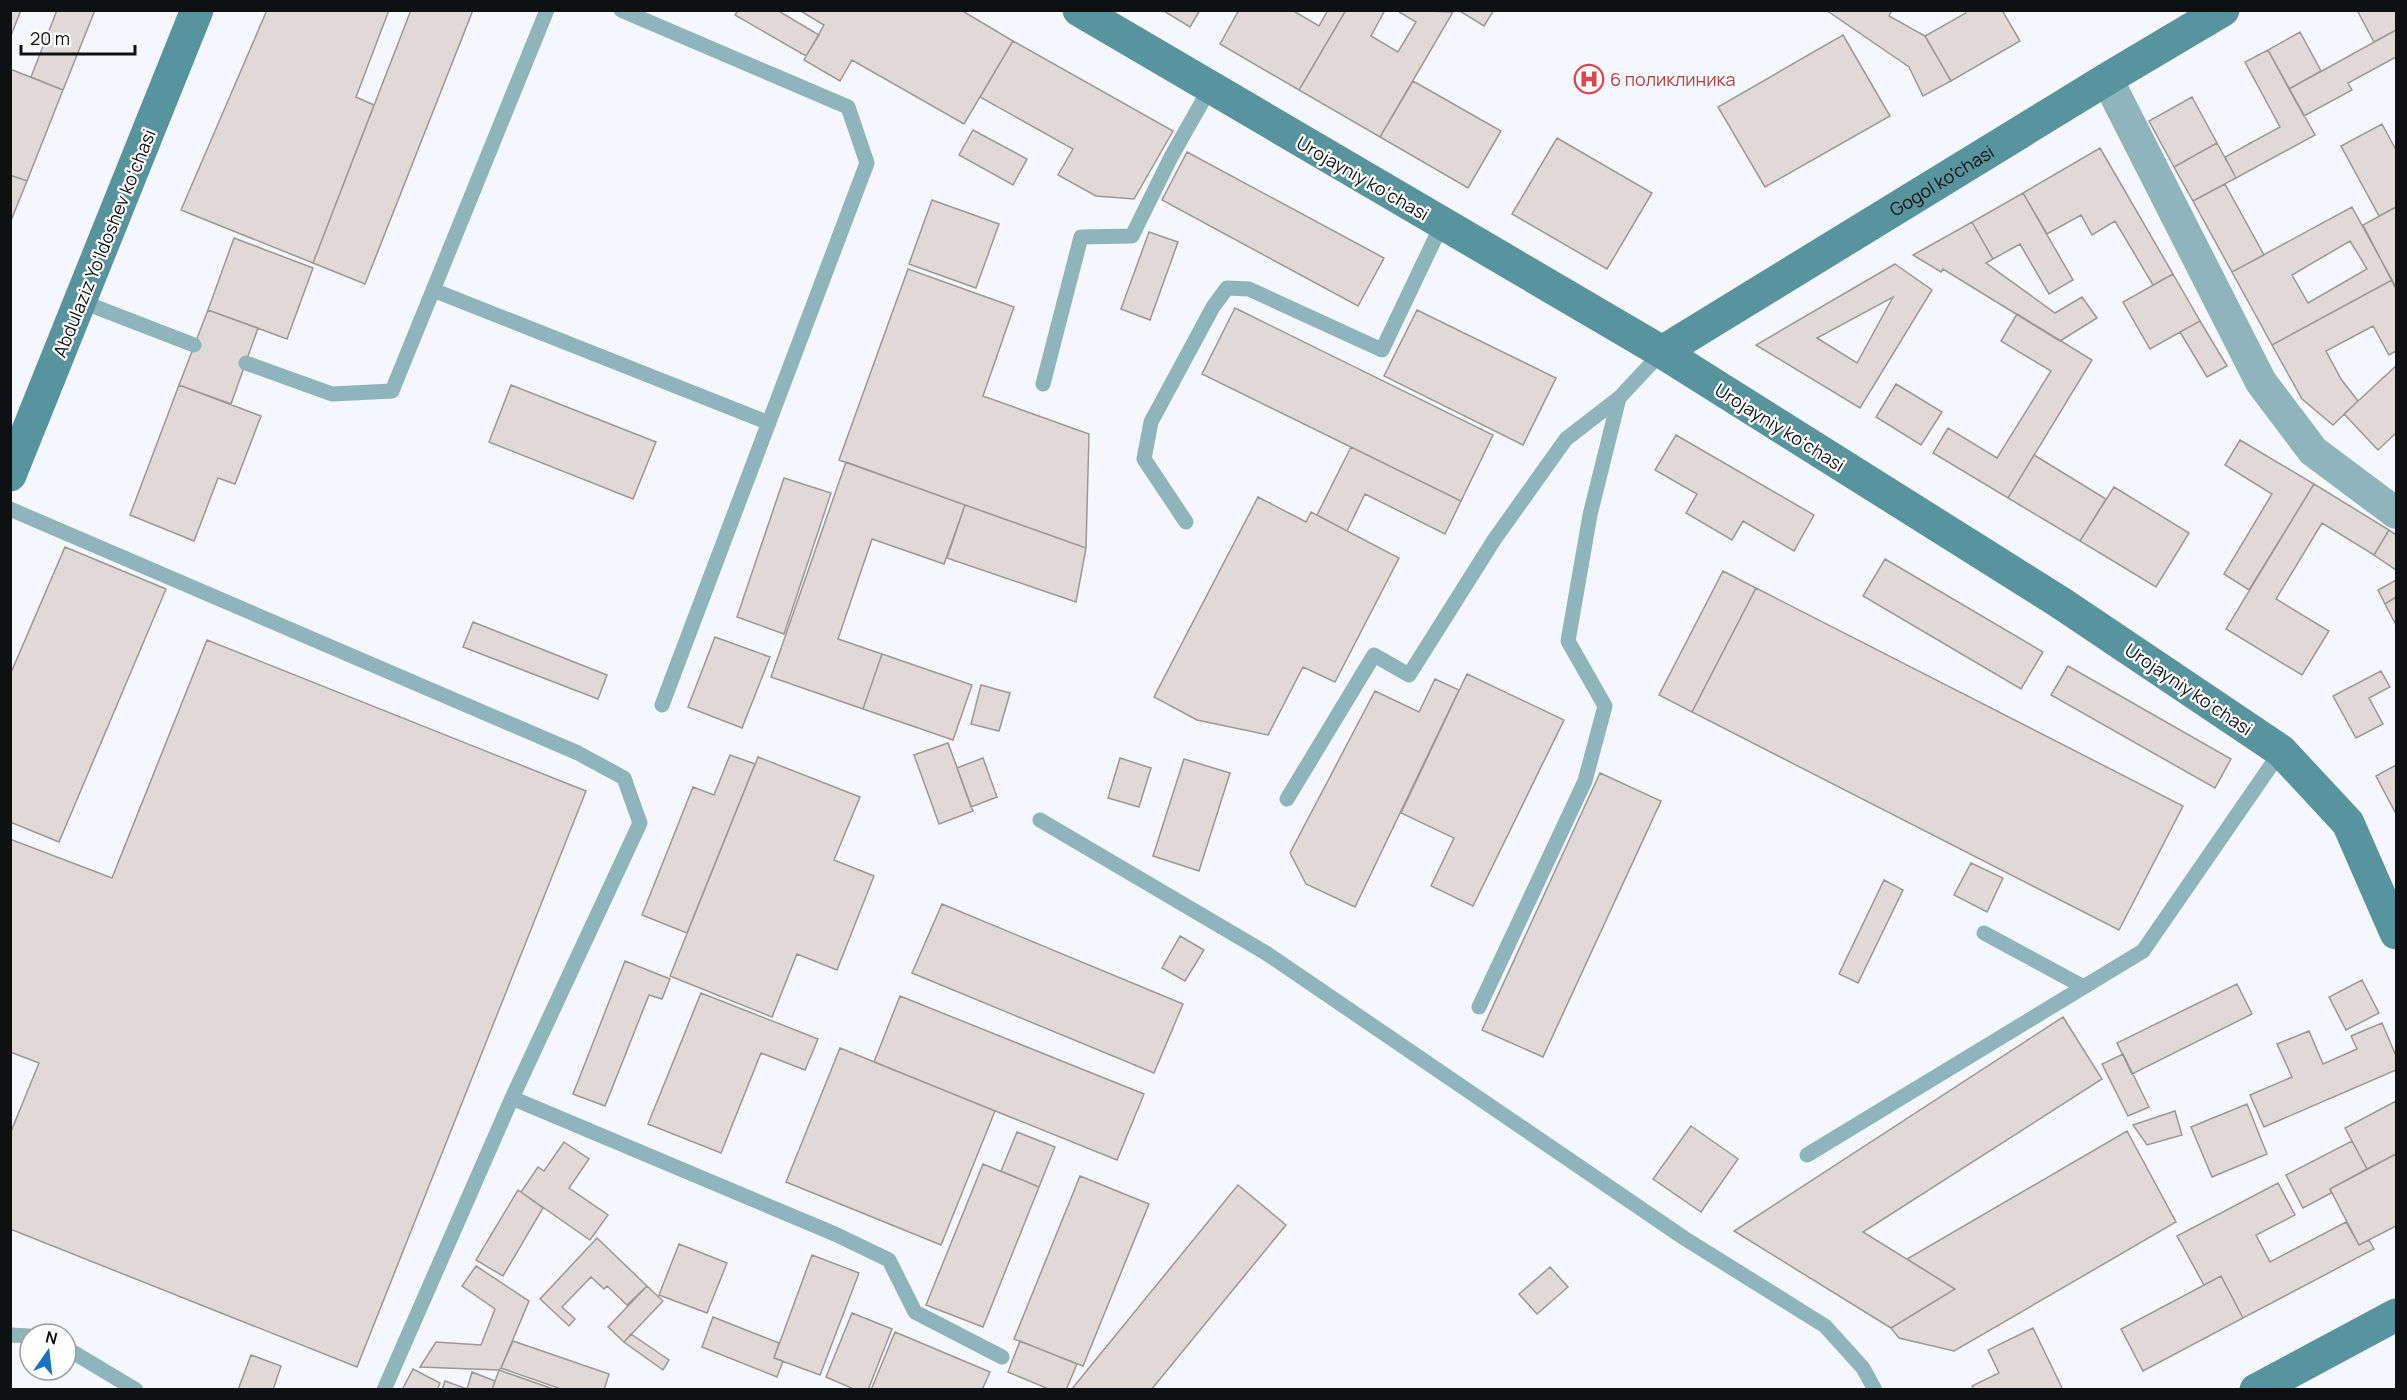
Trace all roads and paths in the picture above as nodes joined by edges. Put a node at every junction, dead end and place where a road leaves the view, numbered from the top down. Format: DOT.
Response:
graph roads {
  1 [pos="197,10"];
  2 [pos="547,10"];
  3 [pos="621,10"];
  4 [pos="1079,10"];
  5 [pos="2223,10"];
  6 [pos="2107,79"];
  7 [pos="1210,87"];
  8 [pos="1442,224"];
  9 [pos="433,291"];
  10 [pos="80,301"];
  11 [pos="194,345"];
  12 [pos="1662,352"];
  13 [pos="246,363"];
  14 [pos="1043,384"];
  15 [pos="1619,398"];
  16 [pos="769,423"];
  17 [pos="10,475"];
  18 [pos="10,509"];
  19 [pos="2397,513"];
  20 [pos="1186,522"];
  21 [pos="662,705"];
  22 [pos="2282,751"];
  23 [pos="1287,799"];
  24 [pos="1040,820"];
  25 [pos="1984,933"];
  26 [pos="2397,933"];
  27 [pos="2084,987"];
  28 [pos="1479,1007"];
  29 [pos="512,1098"];
  30 [pos="1807,1155"];
  31 [pos="2397,1315"];
  32 [pos="78,1355"];
  33 [pos="1002,1357"];
  34 [pos="136,1389"];
  35 [pos="384,1389"];
  36 [pos="1875,1389"];
  37 [pos="2256,1389"];
  1 -- 10 [label="main road, Abdulaziz Yoʻldoshev koʻchasi"];
  2 -- 9 [label="lane"];
  3 -- 16 [label="lane"];
  4 -- 7 [label="main road, Urоjayniy koʻchasi"];
  5 -- 6 [label="main road, Gogol ko'chasi"];
  6 -- 12 [label="main road, Gogol ko'chasi"];
  6 -- 19 [label="street"];
  7 -- 8 [label="main road, Urоjayniy koʻchasi"];
  7 -- 14 [label="lane"];
  8 -- 12 [label="main road, Urоjayniy koʻchasi"];
  8 -- 20 [label="lane"];
  9 -- 13 [label="lane"];
  9 -- 16 [label="lane"];
  10 -- 11 [label="lane"];
  10 -- 17 [label="main road, Abdulaziz Yoʻldoshev koʻchasi"];
  12 -- 15 [label="lane"];
  12 -- 22 [label="main road, Urоjayniy koʻchasi"];
  15 -- 23 [label="lane"];
  15 -- 28 [label="lane"];
  16 -- 21 [label="lane"];
  18 -- 29 [label="lane"];
  22 -- 26 [label="main road, Urоjayniy koʻchasi"];
  22 -- 27 [label="lane"];
  24 -- 36 [label="lane"];
  25 -- 27 [label="lane"];
  27 -- 30 [label="lane"];
  29 -- 33 [label="lane"];
  29 -- 35 [label="lane"];
  31 -- 37 [label="main road"];
  32 -- 34 [label="lane"];
}
